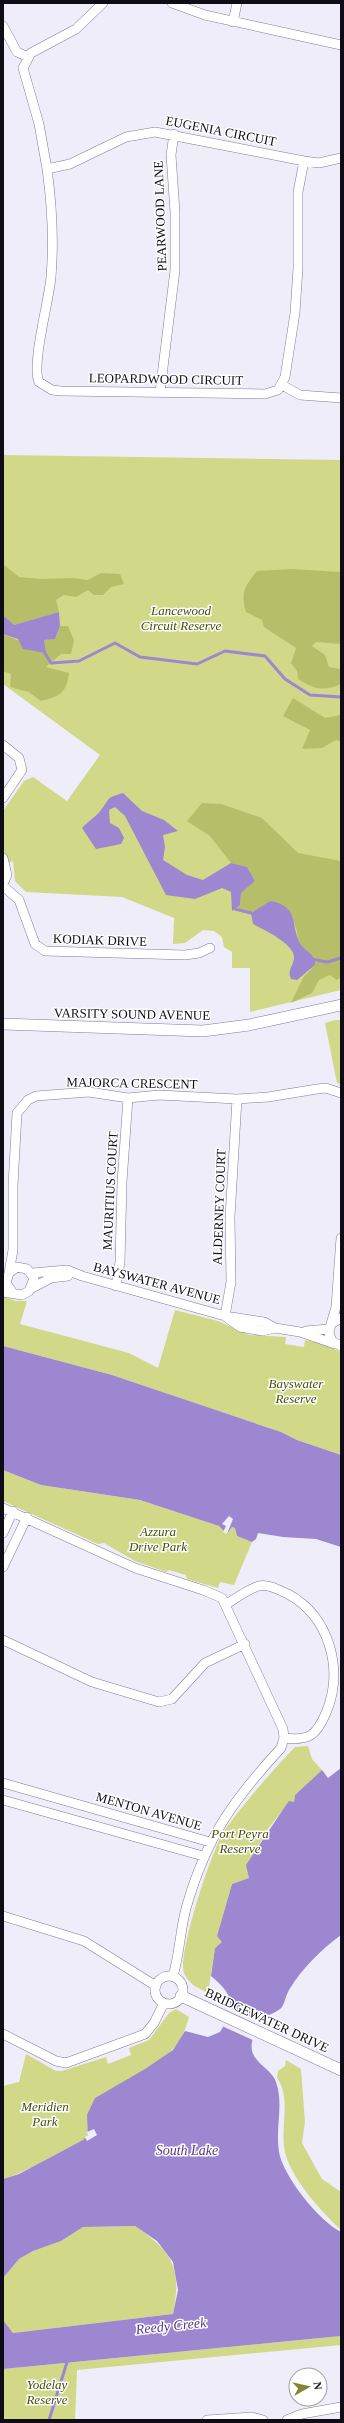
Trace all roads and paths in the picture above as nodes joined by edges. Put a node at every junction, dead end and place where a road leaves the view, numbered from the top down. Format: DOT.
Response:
graph roads {
  1 [pos="103,3"];
  2 [pos="172,3"];
  3 [pos="237,3"];
  4 [pos="232,22"];
  5 [pos="3,26"];
  6 [pos="341,45"];
  7 [pos="28,57"];
  8 [pos="174,134"];
  9 [pos="341,158"];
  10 [pos="304,162"];
  11 [pos="48,169"];
  12 [pos="282,385"];
  13 [pos="160,392"];
  14 [pos="341,398"];
  15 [pos="3,745"];
  16 [pos="3,798"];
  17 [pos="3,858"];
  18 [pos="3,885"];
  19 [pos="210,948"];
  20 [pos="341,1005"];
  21 [pos="341,1008"];
  22 [pos="327,1009"];
  23 [pos="4,1025"];
  24 [pos="341,1093"];
  25 [pos="128,1098"];
  26 [pos="237,1099"];
  27 [pos="341,1238"];
  28 [pos="13,1250"];
  29 [pos="22,1267"];
  30 [pos="32,1273"];
  31 [pos="82,1276"];
  32 [pos="6,1277"];
  33 [pos="116,1286"];
  34 [pos="32,1288"];
  35 [pos="3,1292"];
  36 [pos="13,1293"];
  37 [pos="338,1294"];
  38 [pos="341,1304"];
  39 [pos="225,1316"];
  40 [pos="341,1318"];
  41 [pos="330,1326"];
  42 [pos="300,1332"];
  43 [pos="338,1345"];
  44 [pos="3,1508"];
  45 [pos="13,1511"];
  46 [pos="27,1517"];
  47 [pos="3,1533"];
  48 [pos="3,1567"];
  49 [pos="227,1604"];
  50 [pos="3,1640"];
  51 [pos="245,1644"];
  52 [pos="284,1738"];
  53 [pos="3,1783"];
  54 [pos="3,1800"];
  55 [pos="80,1805"];
  56 [pos="75,1820"];
  57 [pos="210,1842"];
  58 [pos="203,1856"];
  59 [pos="3,1916"];
  60 [pos="173,1976"];
  61 [pos="156,1986"];
  62 [pos="182,1996"];
  63 [pos="164,2003"];
  64 [pos="3,2034"];
  65 [pos="341,2070"];
  66 [pos="341,2407"];
  67 [pos="313,2416"];
  68 [pos="246,2418"];
  69 [pos="207,2420"];
  70 [pos="263,2420"];
  71 [pos="287,2420"];
  1 -- 7 [label="street"];
  2 -- 4 [label="street"];
  3 -- 4 [label="street"];
  4 -- 6 [label="street"];
  5 -- 7 [label="street"];
  7 -- 11 [label="street"];
  8 -- 10 [label="street, EUGENIA CIRCUIT"];
  8 -- 11 [label="street, EUGENIA CIRCUIT"];
  8 -- 13 [label="street, PEARWOOD LANE"];
  9 -- 10 [label="street, EUGENIA CIRCUIT"];
  10 -- 12 [label="street"];
  11 -- 13 [label="street, LEOPARDWOOD CIRCUIT"];
  12 -- 13 [label="street, LEOPARDWOOD CIRCUIT"];
  12 -- 14 [label="street"];
  15 -- 16 [label="street"];
  17 -- 18 [label="street"];
  18 -- 19 [label="street, KODIAK DRIVE"];
  20 -- 22 [label="street, VARSITY SOUND AVENUE"];
  21 -- 22 [label="street, VARSITY SOUND AVENUE"];
  22 -- 23 [label="street, VARSITY SOUND AVENUE"];
  24 -- 26 [label="street, MAJORCA CRESCENT"];
  25 -- 26 [label="street, MAJORCA CRESCENT"];
  25 -- 28 [label="street, MAJORCA CRESCENT"];
  25 -- 33 [label="street, MAURITIUS COURT"];
  26 -- 39 [label="street, ALDERNEY COURT"];
  27 -- 37 [label="street"];
  28 -- 29 [label="street, MAJORCA CRESCENT"];
  28 -- 32 [label="street, MAJORCA CRESCENT"];
  29 -- 30 [label="street"];
  29 -- 32 [label="street"];
  30 -- 31 [label="street, BAYSWATER AVENUE"];
  30 -- 34 [label="street"];
  31 -- 33 [label="street, BAYSWATER AVENUE"];
  31 -- 34 [label="street, BAYSWATER AVENUE"];
  32 -- 36 [label="street"];
  33 -- 39 [label="street, BAYSWATER AVENUE"];
  34 -- 36 [label="street, BAYSWATER AVENUE"];
  35 -- 36 [label="street, BAYSWATER AVENUE"];
  37 -- 38 [label="street"];
  37 -- 41 [label="street"];
  39 -- 42 [label="street, BAYSWATER AVENUE"];
  40 -- 41 [label="street, BAYSWATER AVENUE"];
  41 -- 42 [label="street, BAYSWATER AVENUE"];
  41 -- 43 [label="street, BAYSWATER AVENUE"];
  42 -- 43 [label="street, BAYSWATER AVENUE"];
  44 -- 45 [label="street"];
  45 -- 46 [label="street"];
  45 -- 47 [label="street"];
  46 -- 48 [label="street"];
  46 -- 49 [label="street"];
  49 -- 51 [label="street"];
  49 -- 52 [label="street"];
  50 -- 51 [label="street"];
  51 -- 52 [label="street"];
  52 -- 57 [label="street"];
  53 -- 55 [label="street, MENTON AVENUE"];
  54 -- 56 [label="street"];
  55 -- 56 [label="street, MENTON AVENUE"];
  55 -- 57 [label="street, MENTON AVENUE"];
  56 -- 58 [label="street"];
  57 -- 58 [label="street"];
  58 -- 60 [label="street"];
  59 -- 61 [label="street"];
  60 -- 61 [label="street"];
  60 -- 62 [label="street"];
  61 -- 63 [label="street"];
  62 -- 63 [label="street"];
  62 -- 65 [label="street, BRIDGEWATER DRIVE"];
  63 -- 64 [label="street"];
  66 -- 67 [label="street"];
  67 -- 71 [label="street"];
  68 -- 69 [label="street"];
  68 -- 70 [label="street"];
}
